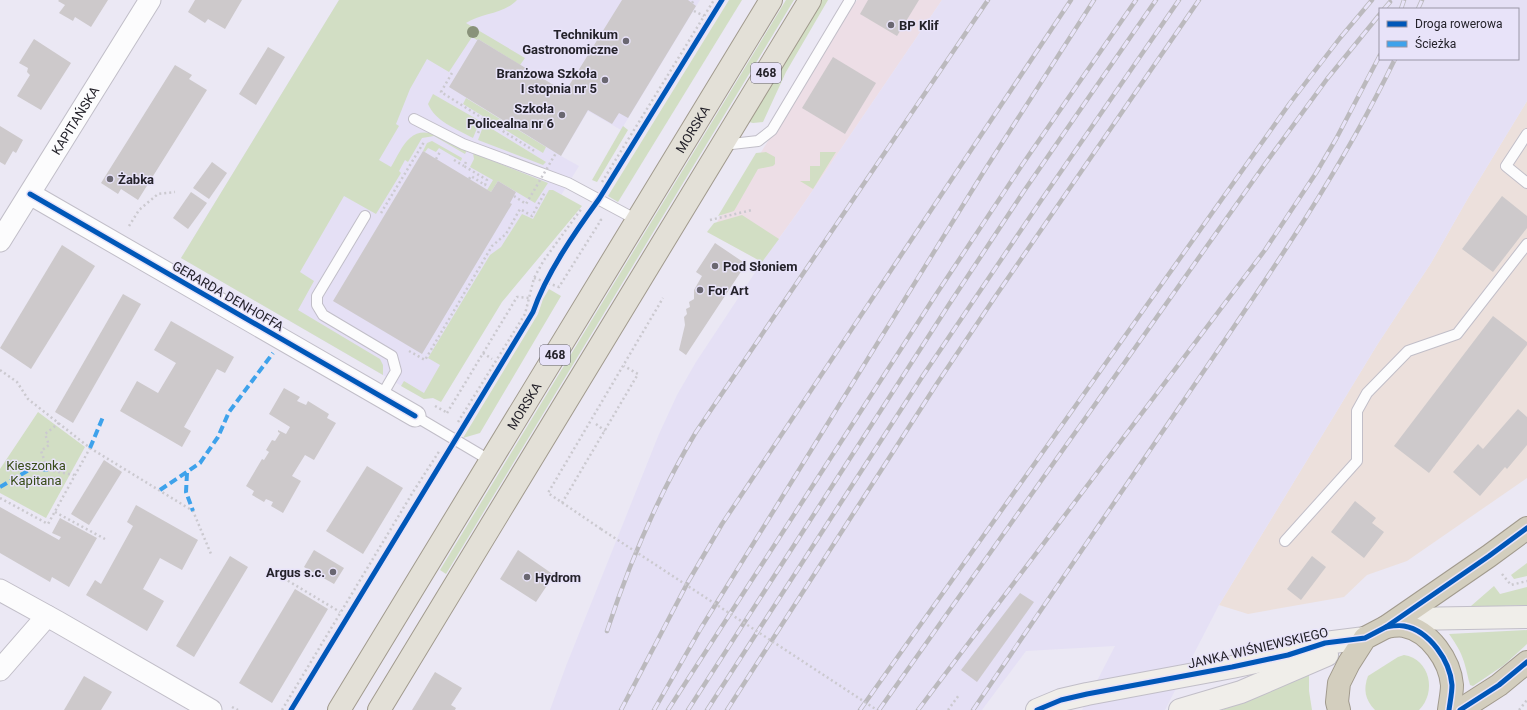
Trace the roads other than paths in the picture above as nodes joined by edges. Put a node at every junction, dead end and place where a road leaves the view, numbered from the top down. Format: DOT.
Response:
graph roads {
  1 [pos="150,0"];
  2 [pos="771,0"];
  3 [pos="810,0"];
  4 [pos="850,0"];
  5 [pos="414,119"];
  6 [pos="1527,134"];
  7 [pos="721,145"];
  8 [pos="1527,182"];
  9 [pos="30,194"];
  10 [pos="365,216"];
  11 [pos="637,220"];
  12 [pos="0,241"];
  13 [pos="1527,244"];
  14 [pos="381,397"];
  15 [pos="415,416"];
  16 [pos="491,461"];
  17 [pos="1527,528"];
  18 [pos="1285,541"];
  19 [pos="0,590"];
  20 [pos="47,616"];
  21 [pos="1527,617"];
  22 [pos="1386,627"];
  23 [pos="1365,638"];
  24 [pos="1527,662"];
  25 [pos="0,670"];
  26 [pos="1499,685"];
  27 [pos="1340,707"];
  28 [pos="211,710"];
  29 [pos="339,710"];
  30 [pos="379,710"];
  31 [pos="1037,710"];
  32 [pos="1180,710"];
  33 [pos="1449,710"];
  34 [pos="1460,710"];
  35 [pos="1482,710"];
  1 -- 9 [label="street, KAPITAŃSKA"];
  2 -- 11 [label="main road, MORSKA / 468"];
  3 -- 7 [label="main road, 468"];
  4 -- 7 [label="lane"];
  5 -- 11 [label="lane"];
  6 -- 8 [label="lane"];
  7 -- 30 [label="main road, 468"];
  9 -- 12 [label="street, KAPITAŃSKA"];
  9 -- 14 [label="street, GERARDA DENHOFFA"];
  10 -- 14 [label="lane"];
  11 -- 16 [label="main road, MORSKA / 468"];
  13 -- 18 [label="lane"];
  14 -- 15 [label="street, GERARDA DENHOFFA"];
  15 -- 16 [label="lane"];
  16 -- 29 [label="main road, MORSKA / 468"];
  17 -- 22 [label="highway, JANKA WIŚNIEWSKIEGO"];
  19 -- 20 [label="street"];
  20 -- 25 [label="street"];
  20 -- 28 [label="street"];
  21 -- 22 [label="main road"];
  22 -- 23 [label="highway, JANKA WIŚNIEWSKIEGO"];
  22 -- 33 [label="highway"];
  23 -- 27 [label="highway"];
  23 -- 31 [label="main road, JANKA WIŚNIEWSKIEGO"];
  23 -- 32 [label="main road, JANKA WIŚNIEWSKIEGO"];
  24 -- 26 [label="highway"];
  26 -- 34 [label="highway"];
  26 -- 35 [label="highway"];
}
